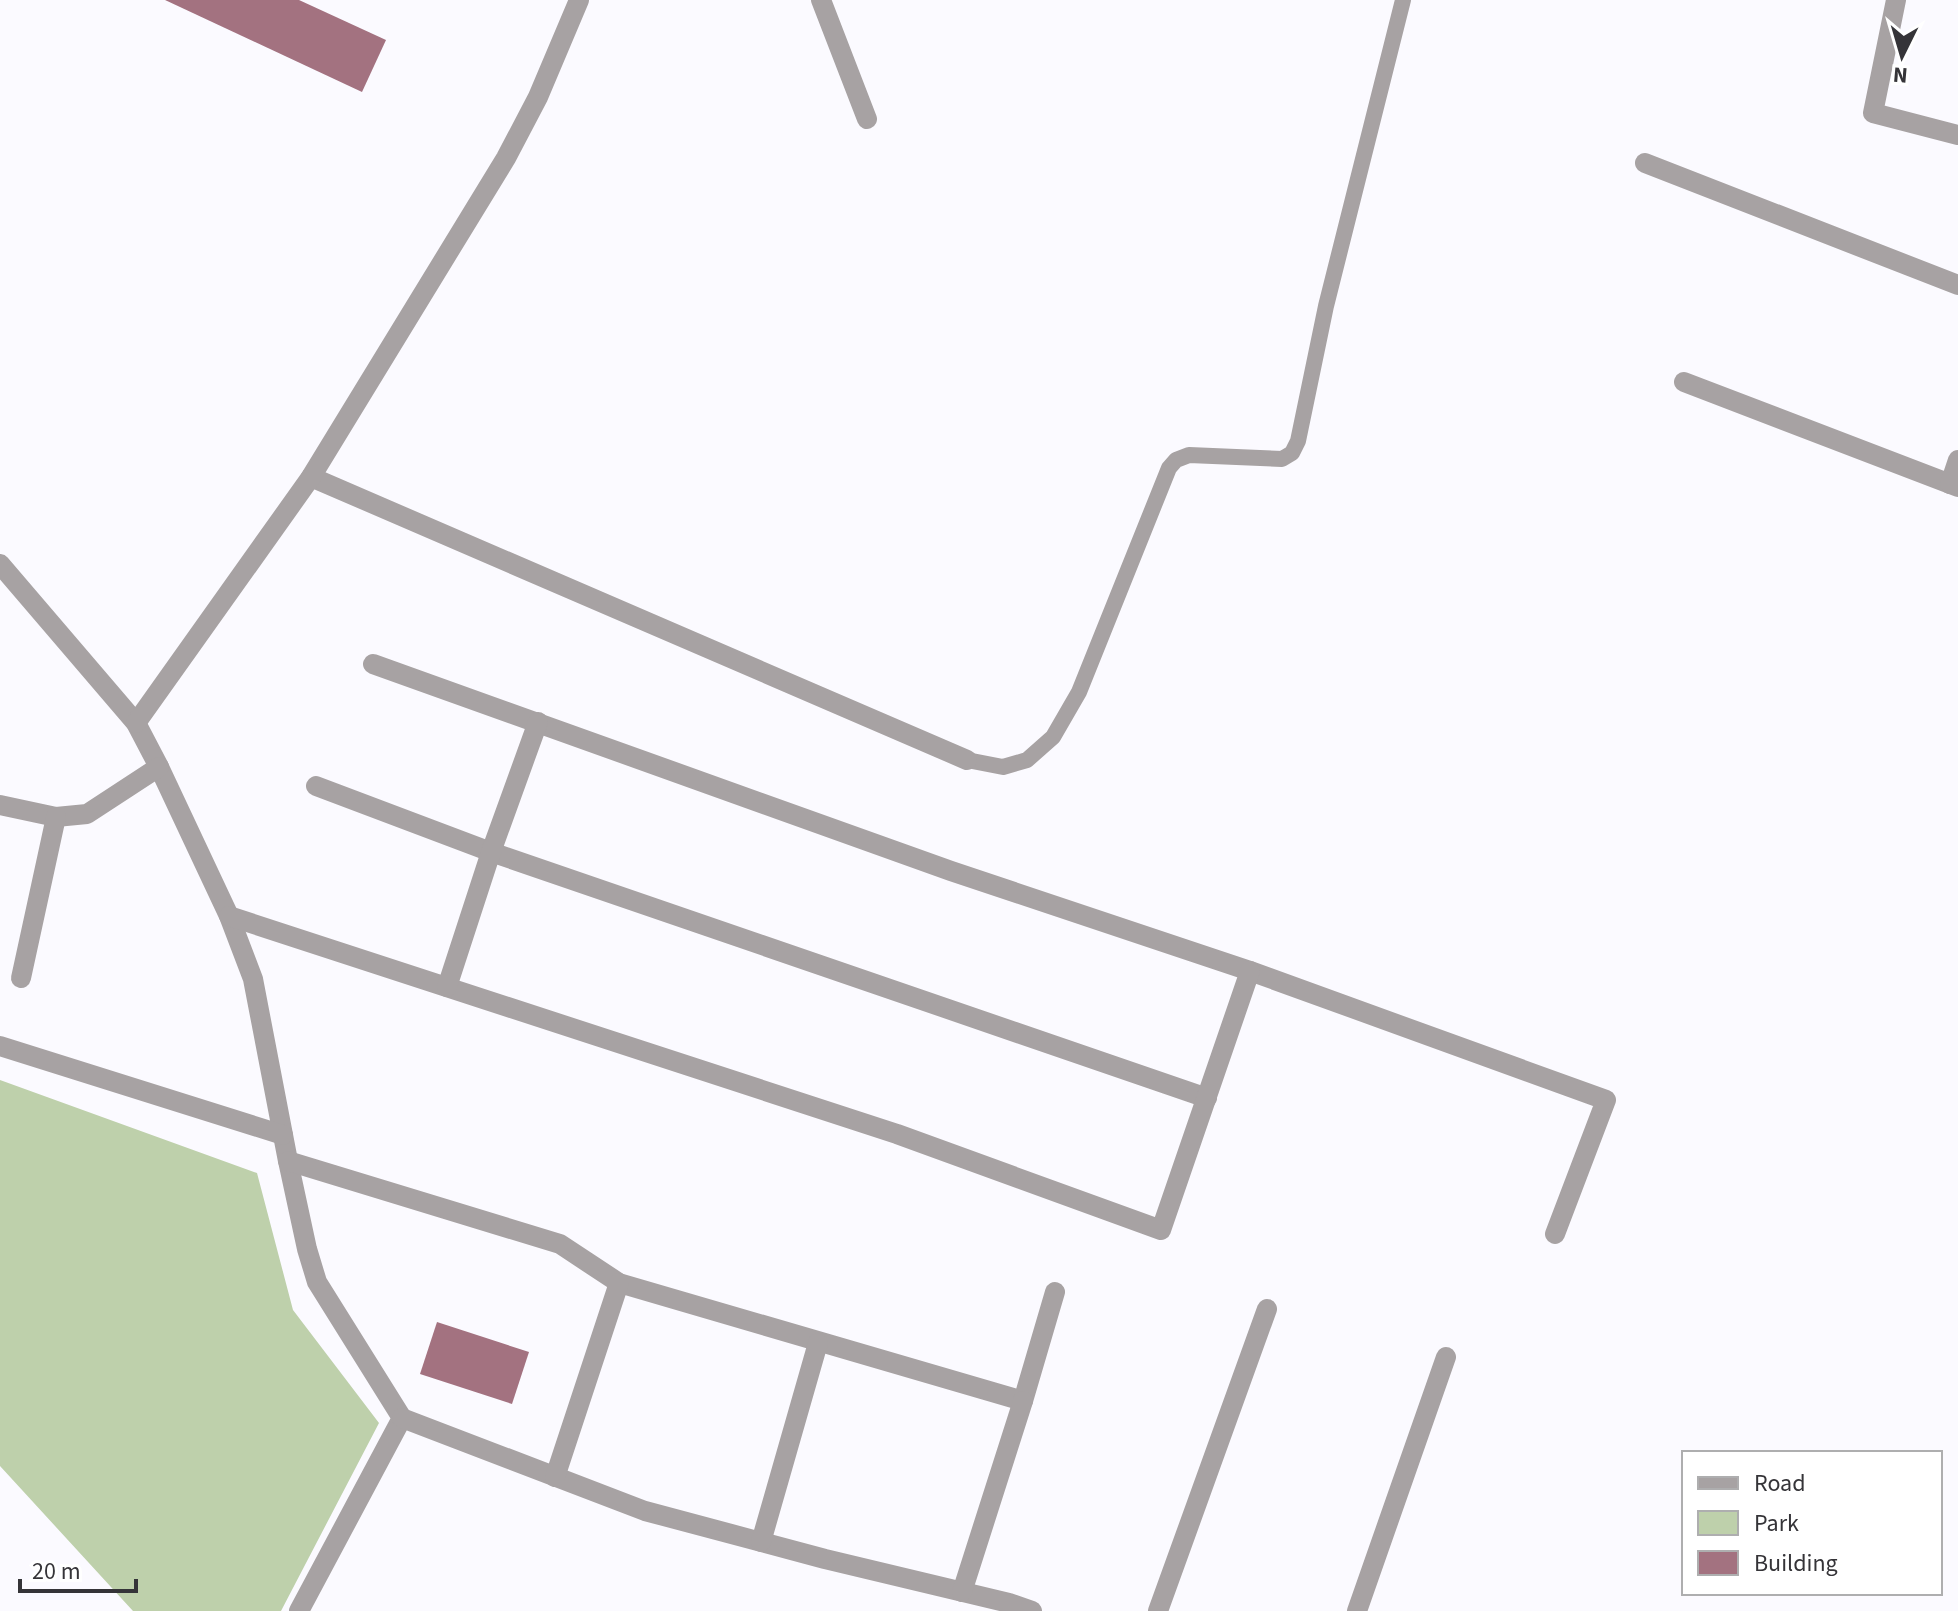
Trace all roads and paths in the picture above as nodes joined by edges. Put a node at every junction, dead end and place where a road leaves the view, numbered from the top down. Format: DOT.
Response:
graph roads {
  1 [pos="579,0"];
  2 [pos="821,0"];
  3 [pos="1403,0"];
  4 [pos="1896,0"];
  5 [pos="867,119"];
  6 [pos="1958,135"];
  7 [pos="1645,163"];
  8 [pos="1958,285"];
  9 [pos="1684,382"];
  10 [pos="1958,460"];
  11 [pos="311,477"];
  12 [pos="1954,486"];
  13 [pos="0,564"];
  14 [pos="373,664"];
  15 [pos="538,722"];
  16 [pos="136,723"];
  17 [pos="967,760"];
  18 [pos="159,767"];
  19 [pos="316,786"];
  20 [pos="0,805"];
  21 [pos="56,817"];
  22 [pos="491,852"];
  23 [pos="229,916"];
  24 [pos="1250,971"];
  25 [pos="21,978"];
  26 [pos="447,987"];
  27 [pos="0,1046"];
  28 [pos="1207,1098"];
  29 [pos="283,1135"];
  30 [pos="288,1161"];
  31 [pos="1555,1234"];
  32 [pos="619,1283"];
  33 [pos="1055,1292"];
  34 [pos="1267,1309"];
  35 [pos="818,1343"];
  36 [pos="1446,1357"];
  37 [pos="1023,1401"];
  38 [pos="402,1418"];
  39 [pos="555,1477"];
  40 [pos="761,1542"];
  41 [pos="962,1592"];
  42 [pos="299,1611"];
  43 [pos="1032,1611"];
  44 [pos="1158,1611"];
  45 [pos="1357,1611"];
  1 -- 11 [label="street"];
  2 -- 5 [label="street"];
  3 -- 17 [label="lane"];
  4 -- 6 [label="street"];
  7 -- 8 [label="street"];
  9 -- 12 [label="street"];
  10 -- 12 [label="street"];
  11 -- 16 [label="street"];
  11 -- 17 [label="street"];
  13 -- 16 [label="street"];
  14 -- 15 [label="street"];
  15 -- 22 [label="street"];
  15 -- 24 [label="street"];
  16 -- 18 [label="street"];
  18 -- 21 [label="street"];
  18 -- 23 [label="street"];
  19 -- 22 [label="street"];
  20 -- 21 [label="street"];
  21 -- 25 [label="street"];
  22 -- 26 [label="street"];
  22 -- 28 [label="street"];
  23 -- 26 [label="street"];
  23 -- 29 [label="street"];
  24 -- 28 [label="street"];
  24 -- 31 [label="street"];
  26 -- 28 [label="street"];
  27 -- 29 [label="street"];
  29 -- 30 [label="street"];
  30 -- 32 [label="street"];
  30 -- 38 [label="street"];
  32 -- 35 [label="street"];
  32 -- 39 [label="street"];
  33 -- 37 [label="street"];
  34 -- 44 [label="street"];
  35 -- 37 [label="street"];
  35 -- 40 [label="street"];
  36 -- 45 [label="street"];
  37 -- 41 [label="street"];
  38 -- 39 [label="street"];
  38 -- 42 [label="street"];
  39 -- 40 [label="street"];
  40 -- 41 [label="street"];
  41 -- 43 [label="street"];
}
